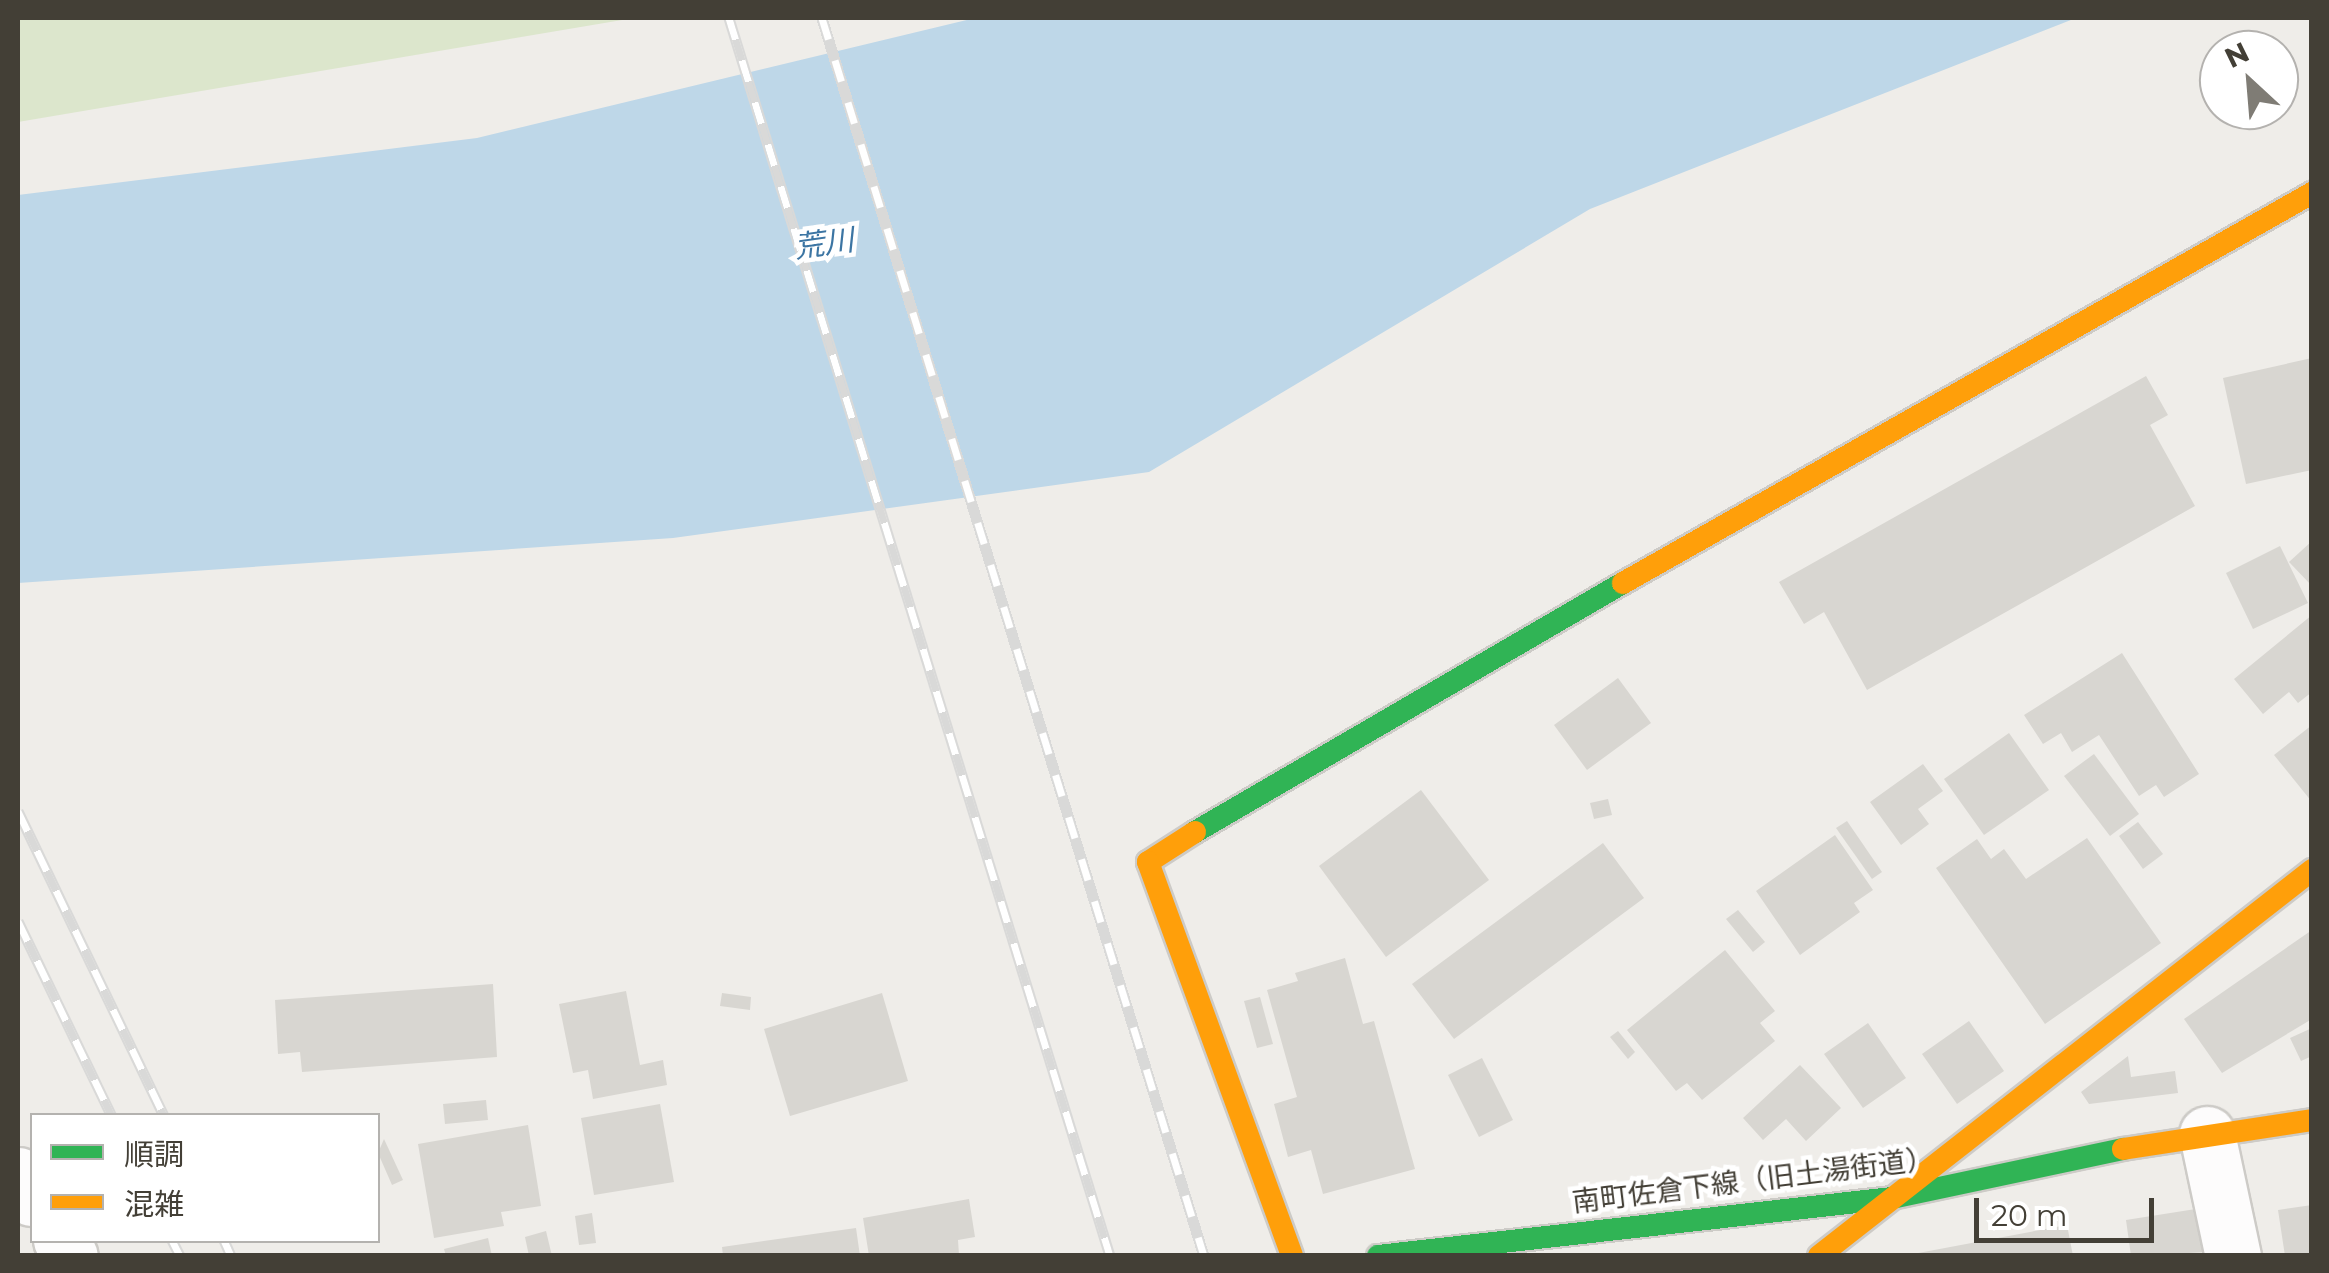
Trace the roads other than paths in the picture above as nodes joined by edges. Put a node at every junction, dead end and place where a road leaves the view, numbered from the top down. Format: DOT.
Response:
graph roads {
  1 [pos="2312,193"];
  2 [pos="2312,870"];
  3 [pos="2312,1120"];
  4 [pos="2208,1134"];
  5 [pos="1892,1198"];
  6 [pos="1292,1256"];
  7 [pos="1378,1256"];
  8 [pos="1819,1256"];
  9 [pos="2233,1256"];
  1 -- 6 [label="street"];
  2 -- 5 [label="street"];
  3 -- 4 [label="street, 南町佐倉下線（旧土湯街道）"];
  4 -- 5 [label="street, 南町佐倉下線（旧土湯街道）"];
  4 -- 9 [label="street"];
  5 -- 7 [label="street, 南町佐倉下線（旧土湯街道）"];
  5 -- 8 [label="street"];
}
